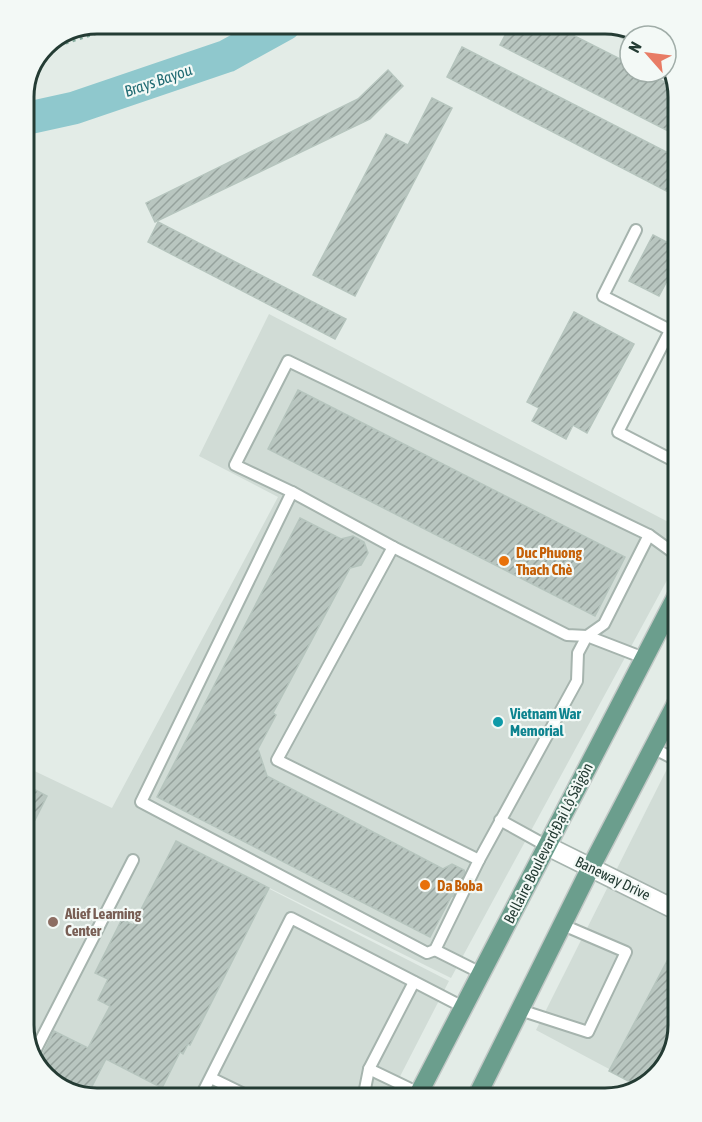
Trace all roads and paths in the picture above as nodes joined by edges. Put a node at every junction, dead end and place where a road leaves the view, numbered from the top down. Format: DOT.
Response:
graph roads {
  1 [pos="90,35"];
  2 [pos="66,43"];
  3 [pos="636,230"];
  4 [pos="668,329"];
  5 [pos="668,334"];
  6 [pos="668,458"];
  7 [pos="292,492"];
  8 [pos="649,535"];
  9 [pos="393,547"];
  10 [pos="668,549"];
  11 [pos="668,612"];
  12 [pos="586,636"];
  13 [pos="644,658"];
  14 [pos="668,719"];
  15 [pos="653,748"];
  16 [pos="668,756"];
  17 [pos="500,820"];
  18 [pos="547,846"];
  19 [pos="133,860"];
  20 [pos="479,860"];
  21 [pos="591,867"];
  22 [pos="668,906"];
  23 [pos="563,925"];
  24 [pos="435,950"];
  25 [pos="481,973"];
  26 [pos="414,982"];
  27 [pos="463,1007"];
  28 [pos="520,1010"];
  29 [pos="38,1045"];
  30 [pos="369,1069"];
  31 [pos="211,1078"];
  32 [pos="206,1087"];
  33 [pos="230,1087"];
  34 [pos="365,1088"];
  35 [pos="408,1088"];
  36 [pos="422,1088"];
  37 [pos="481,1088"];
  1 -- 2 [label="path"];
  3 -- 4 [label="lane"];
  5 -- 6 [label="lane"];
  7 -- 8 [label="lane"];
  7 -- 9 [label="lane"];
  7 -- 24 [label="lane"];
  8 -- 10 [label="lane"];
  8 -- 12 [label="lane"];
  9 -- 12 [label="lane"];
  9 -- 20 [label="lane"];
  11 -- 13 [label="main road, Bellaire Boulevard;Đại Lộ Sàigòn"];
  12 -- 13 [label="lane"];
  12 -- 17 [label="lane"];
  13 -- 18 [label="main road, Bellaire Boulevard;Đại Lộ Sàigòn"];
  14 -- 15 [label="main road"];
  15 -- 16 [label="lane"];
  15 -- 21 [label="main road"];
  17 -- 18 [label="lane"];
  17 -- 20 [label="lane"];
  18 -- 21 [label="street, Baneway Drive"];
  18 -- 25 [label="main road, Bellaire Boulevard;Đại Lộ Sàigòn"];
  19 -- 29 [label="lane"];
  20 -- 24 [label="lane"];
  21 -- 22 [label="street, Baneway Drive"];
  21 -- 23 [label="main road"];
  23 -- 28 [label="main road"];
  23 -- 28 [label="lane"];
  24 -- 25 [label="lane"];
  25 -- 27 [label="main road, Bellaire Boulevard;Đại Lộ Sàigòn"];
  26 -- 27 [label="lane"];
  26 -- 30 [label="lane"];
  26 -- 31 [label="lane"];
  27 -- 36 [label="main road, Bellaire Boulevard;Đại Lộ Sàigòn"];
  28 -- 37 [label="main road"];
  30 -- 34 [label="lane"];
  30 -- 35 [label="lane"];
  31 -- 32 [label="lane"];
  31 -- 33 [label="lane"];
}
